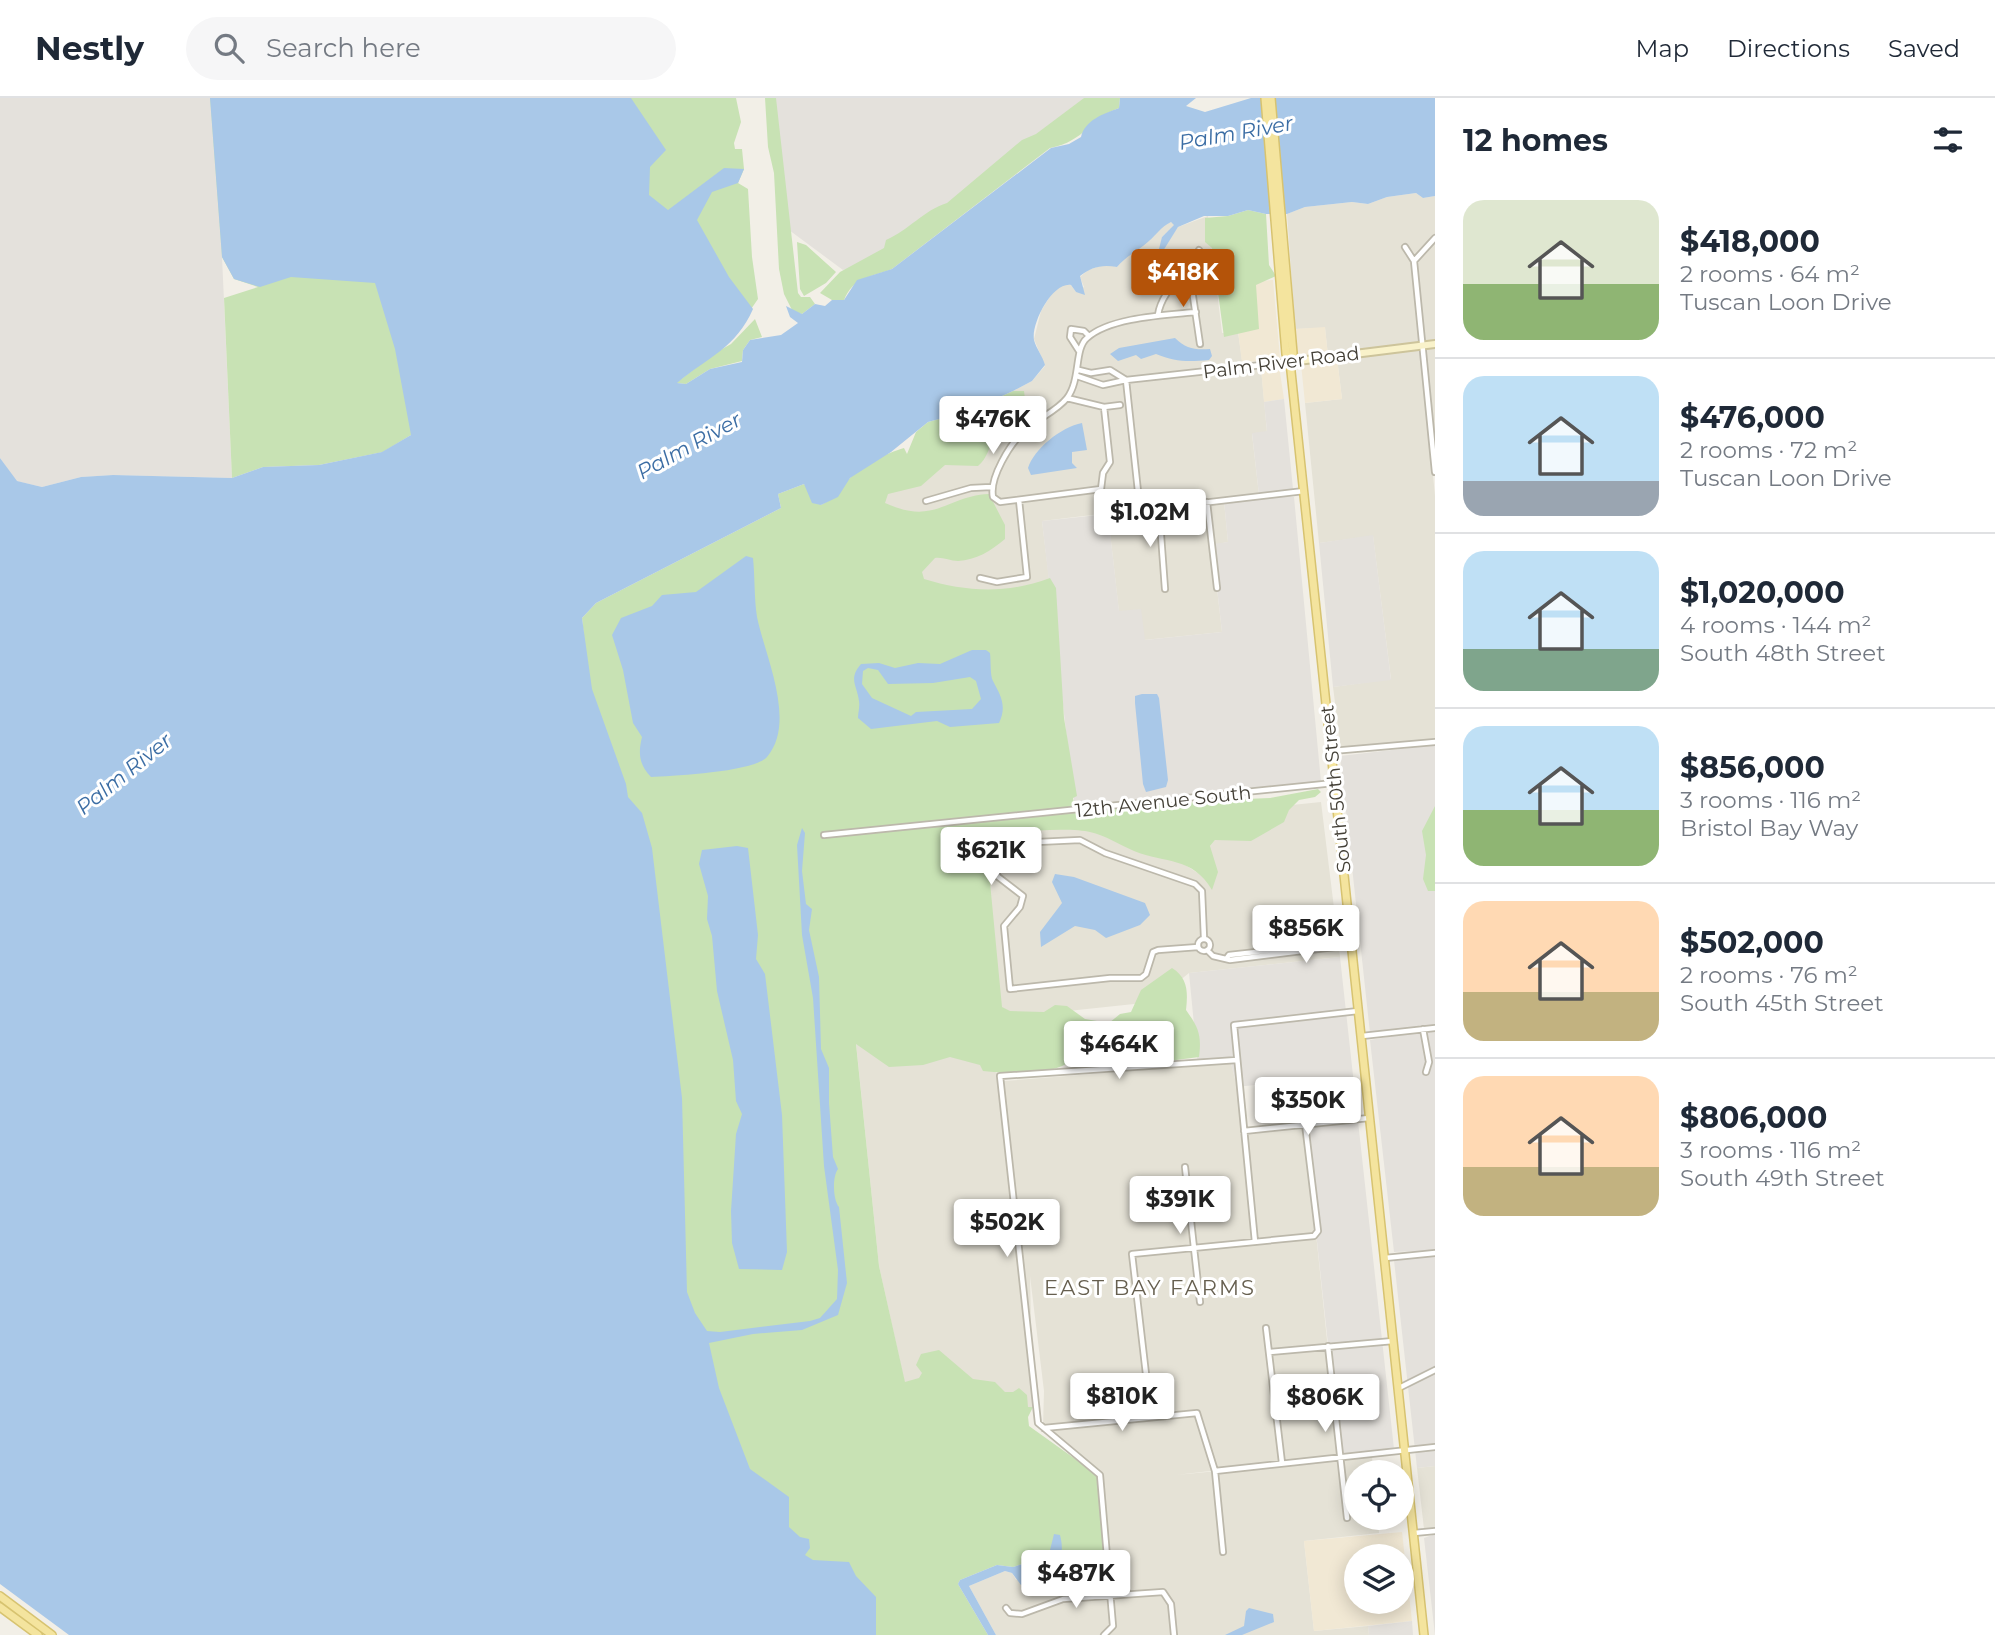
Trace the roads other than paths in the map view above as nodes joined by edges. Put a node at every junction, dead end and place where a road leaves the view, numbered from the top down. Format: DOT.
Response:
graph roads {
  1 [pos="1265,98"];
  2 [pos="1270,98"];
  3 [pos="1277,222"];
  4 [pos="1435,238"];
  5 [pos="1405,247"];
  6 [pos="1199,250"];
  7 [pos="1414,261"];
  8 [pos="1189,269"];
  9 [pos="1196,312"];
  10 [pos="1158,315"];
  11 [pos="1088,336"];
  12 [pos="1200,344"];
  13 [pos="1435,344"];
  14 [pos="1423,345"];
  15 [pos="1079,351"];
  16 [pos="1290,362"];
  17 [pos="1078,373"];
  18 [pos="1095,373"];
  19 [pos="1126,380"];
  20 [pos="1093,381"];
  21 [pos="1067,398"];
  22 [pos="1120,405"];
  23 [pos="1104,407"];
  24 [pos="1435,472"];
  25 [pos="991,487"];
  26 [pos="1304,491"];
  27 [pos="1019,500"];
  28 [pos="926,501"];
  29 [pos="1207,502"];
  30 [pos="1159,508"];
  31 [pos="1140,510"];
  32 [pos="1100,514"];
  33 [pos="980,579"];
  34 [pos="1217,588"];
  35 [pos="1165,589"];
  36 [pos="1435,742"];
  37 [pos="1331,751"];
  38 [pos="1334,783"];
  39 [pos="824,835"];
  40 [pos="1204,938"];
  41 [pos="1351,945"];
  42 [pos="1198,947"];
  43 [pos="1207,950"];
  44 [pos="1358,1011"];
  45 [pos="1435,1028"];
  46 [pos="1423,1029"];
  47 [pos="1361,1036"];
  48 [pos="1237,1060"];
  49 [pos="1426,1072"];
  50 [pos="1370,1118"];
  51 [pos="1305,1124"];
  52 [pos="1244,1131"];
  53 [pos="1185,1167"];
  54 [pos="1255,1242"];
  55 [pos="1194,1248"];
  56 [pos="1435,1252"];
  57 [pos="1384,1258"];
  58 [pos="1200,1302"];
  59 [pos="1266,1328"];
  60 [pos="1393,1341"];
  61 [pos="1328,1346"];
  62 [pos="1269,1352"];
  63 [pos="1435,1370"];
  64 [pos="1398,1389"];
  65 [pos="1151,1417"];
  66 [pos="1044,1429"];
  67 [pos="1435,1447"];
  68 [pos="1405,1450"];
  69 [pos="1340,1457"];
  70 [pos="1282,1463"];
  71 [pos="1215,1471"];
  72 [pos="1344,1492"];
  73 [pos="1435,1531"];
  74 [pos="1413,1533"];
  75 [pos="1223,1552"];
  76 [pos="1110,1594"];
  77 [pos="0,1596"];
  78 [pos="0,1607"];
  79 [pos="1006,1608"];
  80 [pos="38,1635"];
  81 [pos="52,1635"];
  82 [pos="1104,1635"];
  83 [pos="1174,1635"];
  84 [pos="1424,1635"];
  1 -- 3 [label="main road, South 50th Street"];
  2 -- 3 [label="main road, South 50th Street"];
  3 -- 16 [label="main road, South 50th Street"];
  4 -- 7 [label="street"];
  5 -- 7 [label="street"];
  6 -- 8 [label="street"];
  7 -- 14 [label="street"];
  8 -- 9 [label="street"];
  8 -- 10 [label="street"];
  9 -- 10 [label="street"];
  9 -- 12 [label="street"];
  10 -- 11 [label="street"];
  11 -- 15 [label="street"];
  11 -- 15 [label="street"];
  13 -- 14 [label="street, Palm River Road"];
  14 -- 16 [label="street, Palm River Road"];
  14 -- 24 [label="street"];
  15 -- 17 [label="street"];
  16 -- 19 [label="street, Palm River Road"];
  16 -- 26 [label="main road, South 50th Street"];
  17 -- 18 [label="street, Palm River Road"];
  17 -- 20 [label="street, Palm River Road"];
  17 -- 21 [label="street"];
  18 -- 19 [label="street, Palm River Road"];
  18 -- 20 [label="street"];
  19 -- 20 [label="street, Palm River Road"];
  19 -- 31 [label="street"];
  21 -- 23 [label="street"];
  21 -- 25 [label="street"];
  22 -- 23 [label="street"];
  23 -- 27 [label="street"];
  25 -- 27 [label="street"];
  25 -- 28 [label="street"];
  26 -- 29 [label="street"];
  26 -- 37 [label="main road, South 50th Street"];
  27 -- 33 [label="street"];
  29 -- 30 [label="street"];
  29 -- 34 [label="street"];
  30 -- 31 [label="street"];
  30 -- 35 [label="street"];
  31 -- 32 [label="street"];
  36 -- 37 [label="street"];
  37 -- 38 [label="main road, South 50th Street"];
  38 -- 39 [label="street, 12th Avenue South"];
  38 -- 41 [label="main road, South 50th Street"];
  40 -- 42 [label="street"];
  40 -- 42 [label="street"];
  40 -- 43 [label="street"];
  41 -- 43 [label="street"];
  41 -- 44 [label="main road, South 50th Street"];
  42 -- 43 [label="street"];
  44 -- 47 [label="main road, South 50th Street"];
  44 -- 48 [label="street"];
  45 -- 46 [label="street"];
  46 -- 47 [label="street"];
  46 -- 49 [label="street"];
  47 -- 50 [label="main road, South 50th Street"];
  48 -- 52 [label="street"];
  48 -- 66 [label="street"];
  50 -- 51 [label="street"];
  50 -- 57 [label="main road, South 50th Street"];
  51 -- 52 [label="street"];
  51 -- 54 [label="street"];
  52 -- 54 [label="street"];
  53 -- 55 [label="street"];
  54 -- 55 [label="street"];
  55 -- 58 [label="street"];
  55 -- 65 [label="street"];
  56 -- 57 [label="street"];
  57 -- 60 [label="main road, South 50th Street"];
  59 -- 62 [label="street"];
  60 -- 61 [label="street"];
  60 -- 64 [label="main road, South 50th Street"];
  61 -- 62 [label="street"];
  61 -- 69 [label="street"];
  62 -- 70 [label="street"];
  63 -- 64 [label="street"];
  64 -- 68 [label="main road, South 50th Street"];
  65 -- 66 [label="street"];
  65 -- 71 [label="street"];
  66 -- 76 [label="street"];
  67 -- 68 [label="street"];
  68 -- 69 [label="street"];
  68 -- 74 [label="main road, South 50th Street"];
  69 -- 70 [label="street"];
  69 -- 72 [label="street"];
  70 -- 71 [label="street"];
  71 -- 75 [label="street"];
  73 -- 74 [label="street"];
  74 -- 84 [label="main road, South 50th Street"];
  76 -- 79 [label="street"];
  76 -- 82 [label="street"];
  76 -- 83 [label="street"];
  77 -- 81 [label="main road"];
  78 -- 80 [label="main road"];
}
